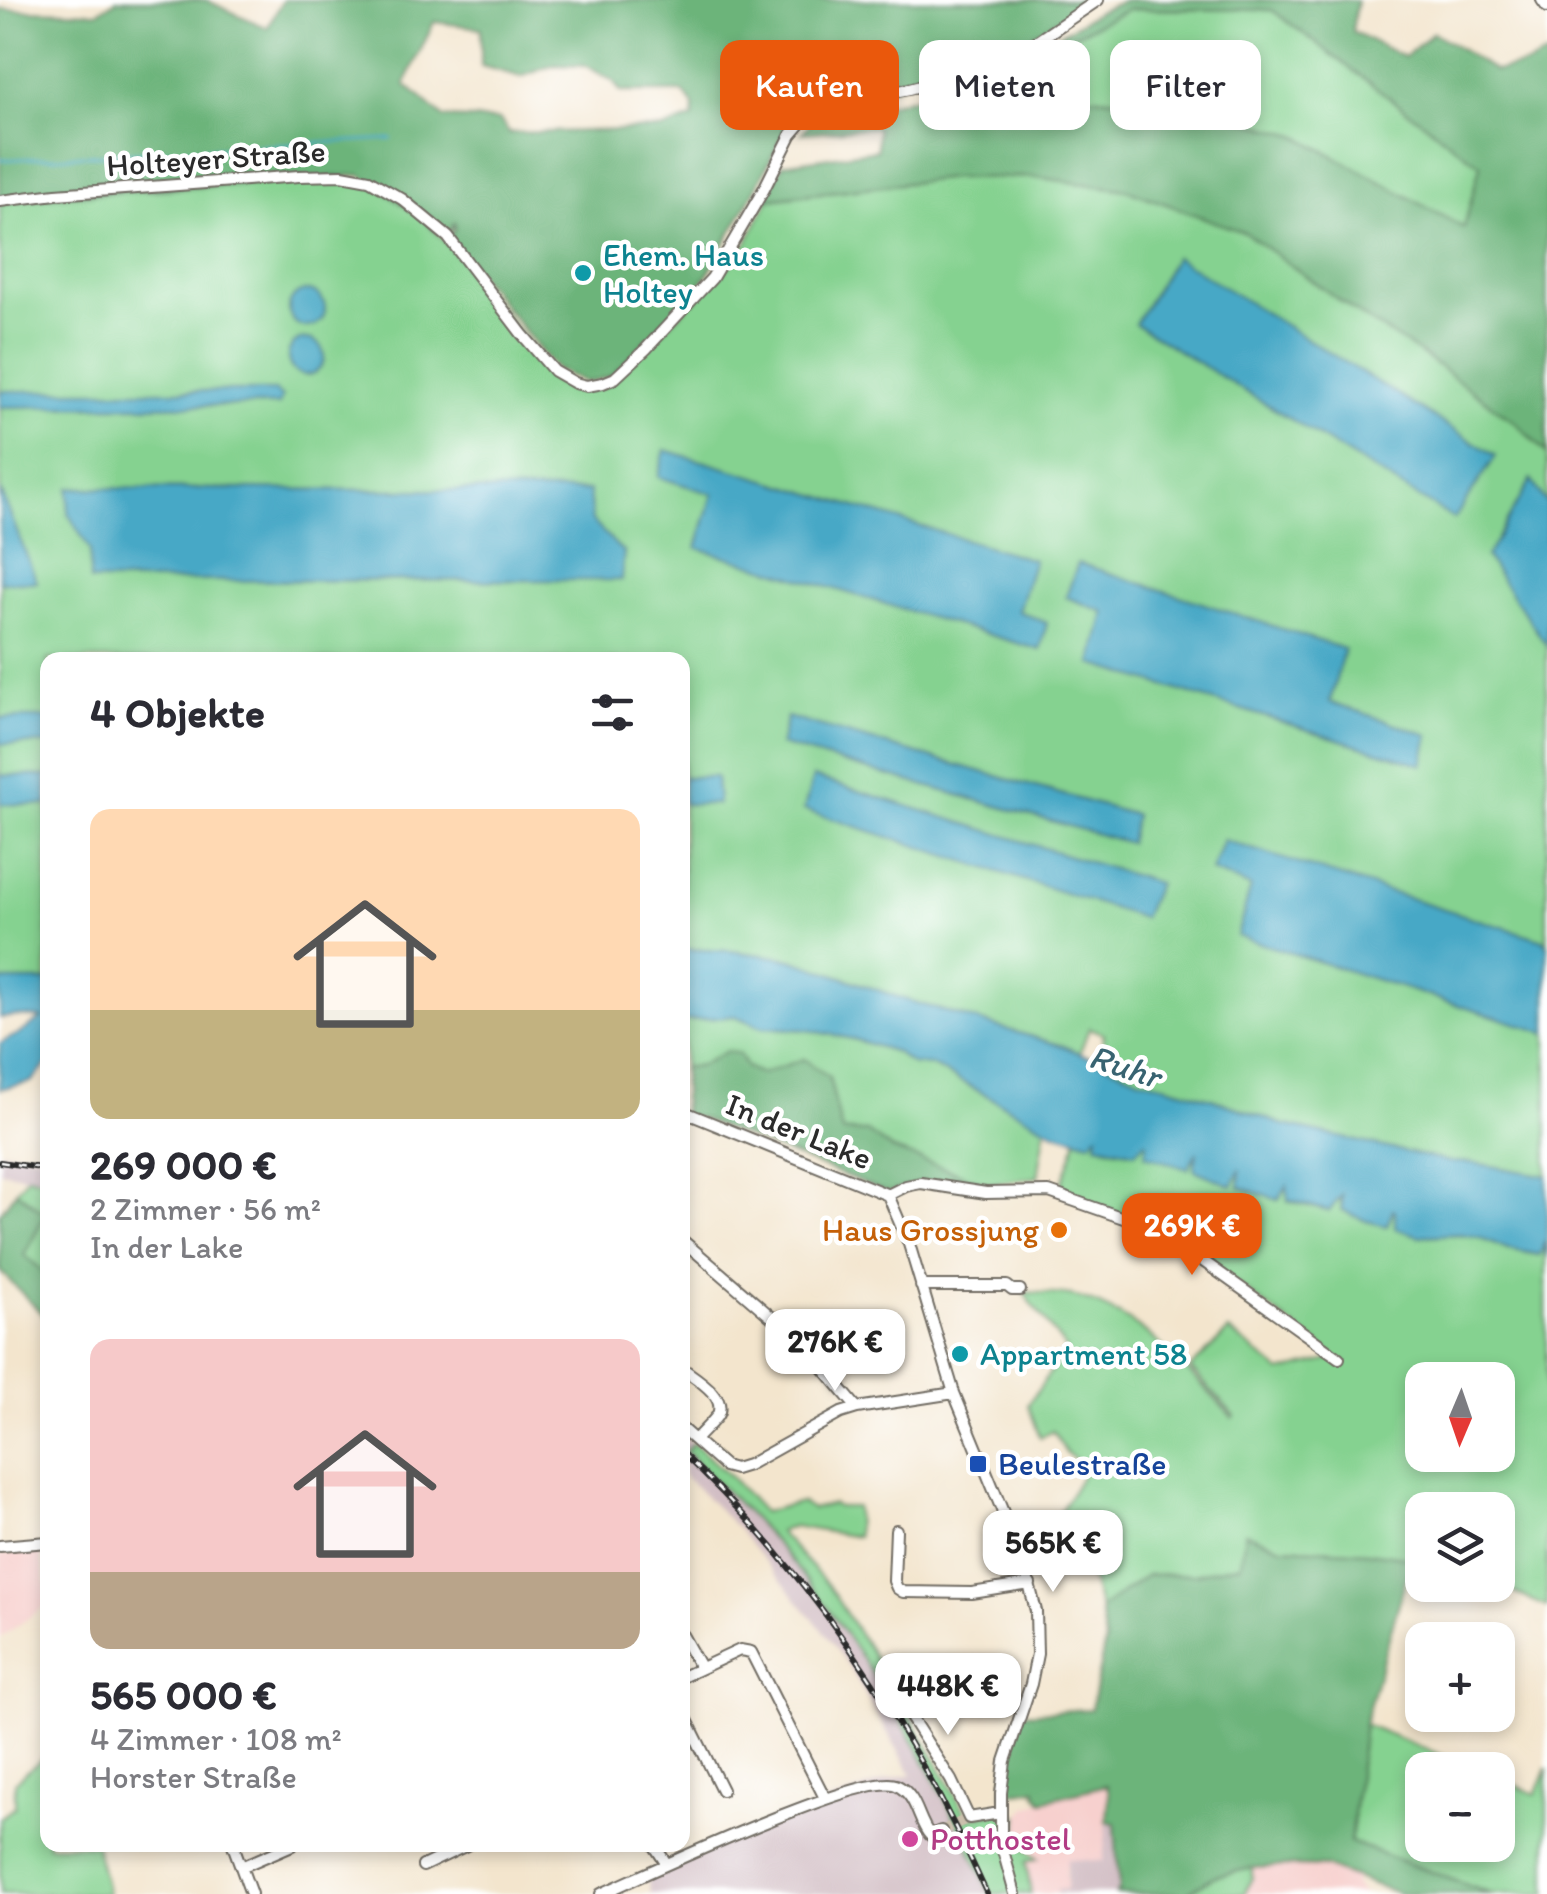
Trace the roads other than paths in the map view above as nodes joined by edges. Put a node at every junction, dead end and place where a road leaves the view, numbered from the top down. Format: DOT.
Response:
graph roads {
  1 [pos="1098,0"];
  2 [pos="1542,0"];
  3 [pos="1547,7"];
  4 [pos="0,201"];
  5 [pos="690,1114"];
  6 [pos="892,1193"];
  7 [pos="690,1247"];
  8 [pos="921,1286"];
  9 [pos="1020,1290"];
  10 [pos="1344,1342"];
  11 [pos="1328,1350"];
  12 [pos="1339,1358"];
  13 [pos="690,1375"];
  14 [pos="954,1394"];
  15 [pos="857,1408"];
  16 [pos="690,1436"];
  17 [pos="695,1440"];
  18 [pos="896,1530"];
  19 [pos="40,1543"];
  20 [pos="0,1546"];
  21 [pos="1030,1584"];
  22 [pos="690,1649"];
  23 [pos="700,1668"];
  24 [pos="690,1673"];
  25 [pos="888,1680"];
  26 [pos="690,1726"];
  27 [pos="722,1790"];
  28 [pos="825,1798"];
  29 [pos="1000,1813"];
  30 [pos="941,1831"];
  31 [pos="235,1852"];
  32 [pos="276,1852"];
  33 [pos="452,1852"];
  34 [pos="659,1852"];
  35 [pos="666,1863"];
  36 [pos="423,1866"];
  37 [pos="241,1868"];
  38 [pos="251,1894"];
  39 [pos="601,1894"];
  40 [pos="1015,1894"];
  1 -- 4 [label="street, Holteyer Straße"];
  2 -- 3 [label="street"];
  5 -- 6 [label="street, In der Lake"];
  6 -- 8 [label="street"];
  6 -- 11 [label="street, In der Lake"];
  7 -- 15 [label="street"];
  8 -- 9 [label="street"];
  8 -- 14 [label="street"];
  10 -- 11 [label="street"];
  11 -- 12 [label="street, In der Lake"];
  13 -- 17 [label="street"];
  14 -- 15 [label="street"];
  14 -- 21 [label="street"];
  15 -- 17 [label="street"];
  16 -- 17 [label="street"];
  18 -- 21 [label="street"];
  19 -- 20 [label="street"];
  21 -- 29 [label="street"];
  22 -- 23 [label="street"];
  23 -- 24 [label="street"];
  23 -- 28 [label="street"];
  25 -- 29 [label="street"];
  26 -- 27 [label="street"];
  28 -- 30 [label="street"];
  28 -- 35 [label="street"];
  29 -- 40 [label="street"];
  31 -- 37 [label="street"];
  32 -- 37 [label="street"];
  33 -- 36 [label="street"];
  34 -- 35 [label="street"];
  35 -- 39 [label="street"];
  37 -- 38 [label="street"];
}
